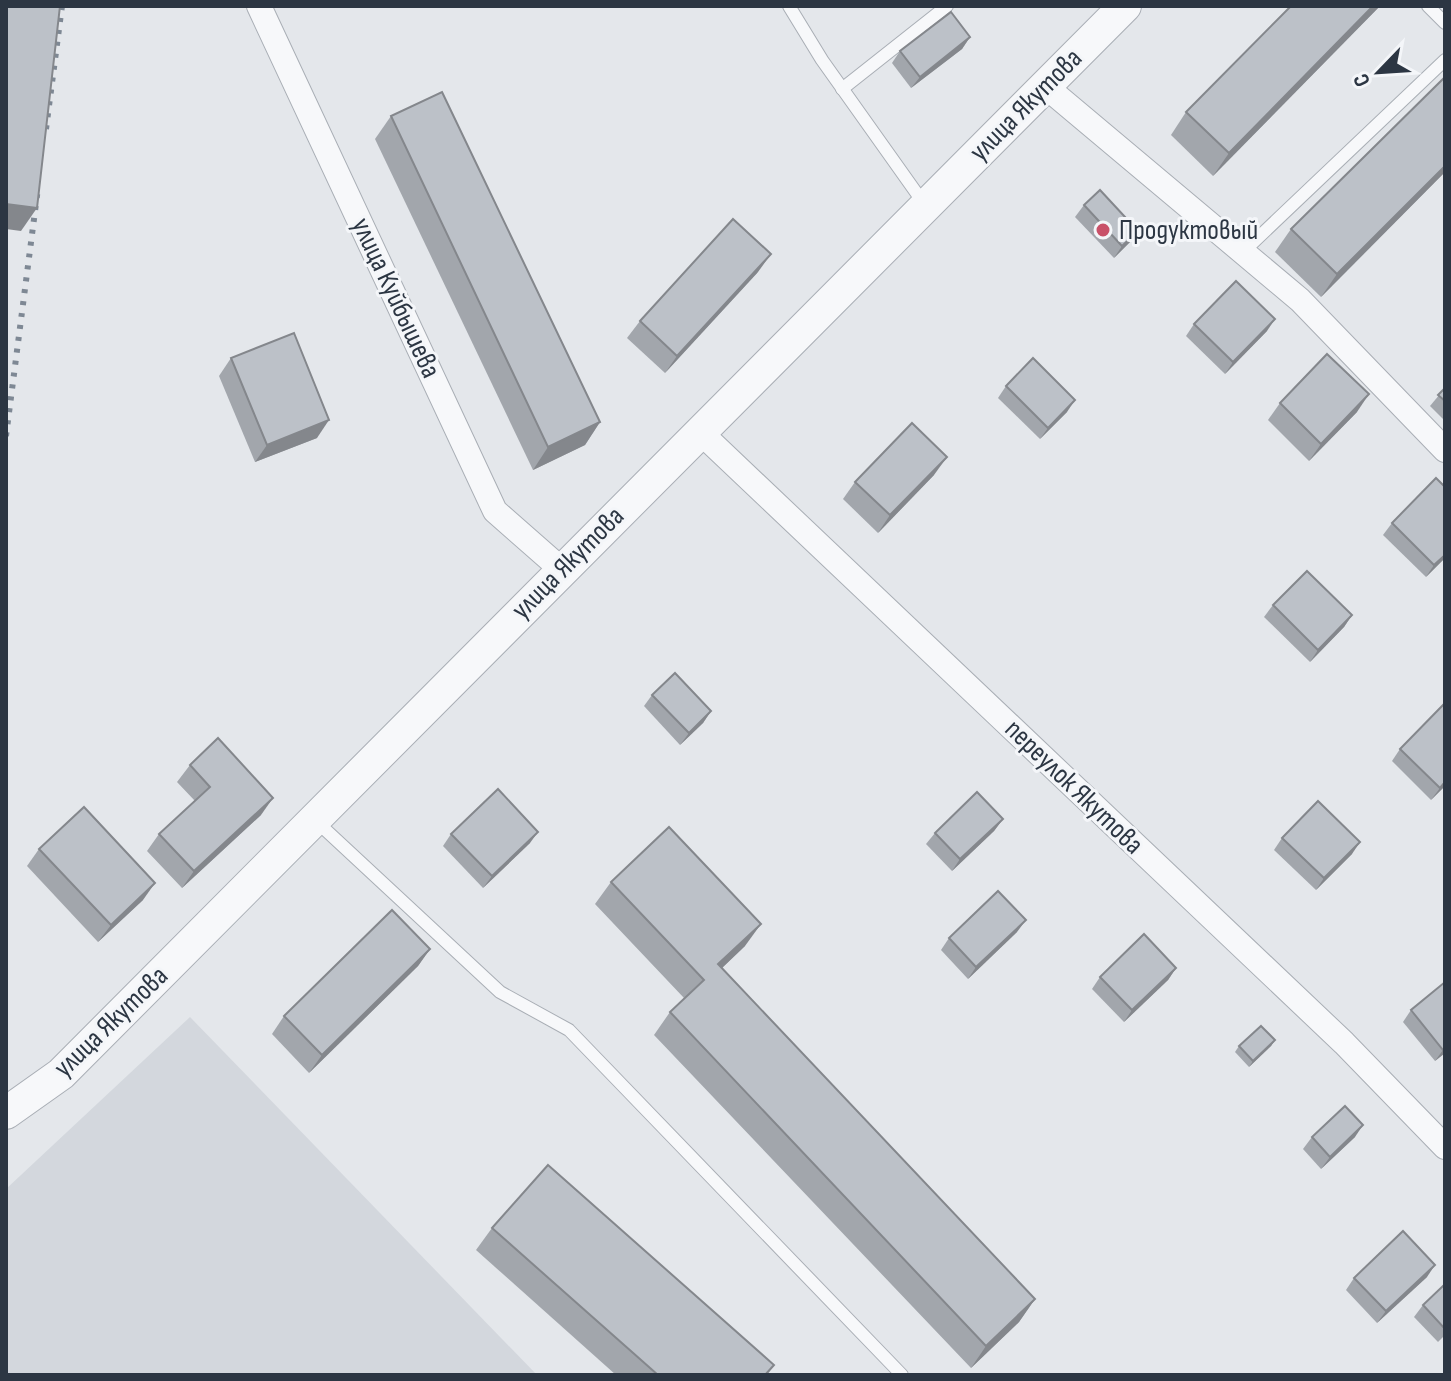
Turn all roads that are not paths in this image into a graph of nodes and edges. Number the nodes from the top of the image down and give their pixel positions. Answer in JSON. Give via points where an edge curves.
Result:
{"nodes":[{"id":1,"x":259,"y":6,"type":"edge"},
{"id":2,"x":789,"y":6,"type":"edge"},
{"id":3,"x":947,"y":6,"type":"edge"},
{"id":4,"x":1125,"y":6,"type":"edge"},
{"id":5,"x":1428,"y":6,"type":"edge"},
{"id":6,"x":1445,"y":23,"type":"edge"},
{"id":7,"x":1445,"y":60,"type":"edge"},
{"id":8,"x":1045,"y":86,"type":"junction"},
{"id":9,"x":842,"y":89,"type":"junction"},
{"id":10,"x":925,"y":205,"type":"junction"},
{"id":11,"x":1243,"y":252,"type":"junction"},
{"id":12,"x":699,"y":431,"type":"junction"},
{"id":13,"x":1445,"y":450,"type":"edge"},
{"id":14,"x":561,"y":569,"type":"junction"},
{"id":15,"x":314,"y":819,"type":"junction"},
{"id":16,"x":6,"y":1113,"type":"edge"},
{"id":17,"x":1445,"y":1147,"type":"edge"},
{"id":18,"x":902,"y":1375,"type":"edge"}],
"edges":[{"from":1,"to":14,"type":"street","name":"улица Куйбышева","via":[[495,511]]},
{"from":2,"to":9,"type":"lane"},
{"from":3,"to":9,"type":"lane"},
{"from":4,"to":8,"type":"street","name":"улица Якутова"},
{"from":5,"to":6,"type":"lane"},
{"from":7,"to":11,"type":"lane"},
{"from":8,"to":10,"type":"street","name":"улица Якутова"},
{"from":8,"to":11,"type":"street"},
{"from":9,"to":10,"type":"lane"},
{"from":10,"to":12,"type":"street","name":"улица Якутова"},
{"from":11,"to":13,"type":"street","via":[[1300,300]]},
{"from":12,"to":14,"type":"street","name":"улица Якутова"},
{"from":12,"to":17,"type":"street","name":"переулок Якутова","via":[[1344,1043]]},
{"from":14,"to":15,"type":"street","name":"улица Якутова"},
{"from":15,"to":16,"type":"street","name":"улица Якутова","via":[[61,1074]]},
{"from":15,"to":18,"type":"lane","via":[[500,992],[569,1030]]}]}
